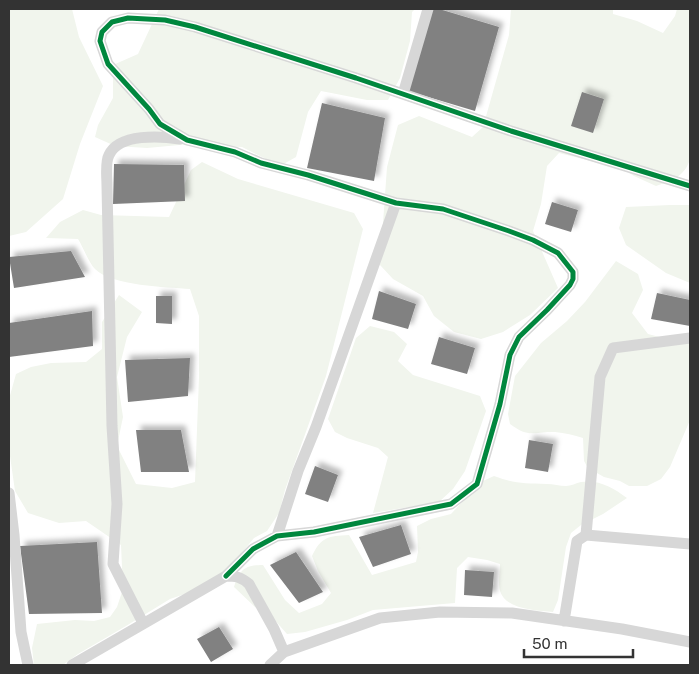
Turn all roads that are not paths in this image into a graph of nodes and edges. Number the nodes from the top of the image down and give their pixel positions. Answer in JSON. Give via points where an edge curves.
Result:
{"nodes":[{"id":1,"x":428,"y":9,"type":"edge"},
{"id":2,"x":403,"y":94,"type":"junction"},
{"id":3,"x":187,"y":140,"type":"junction"},
{"id":4,"x":690,"y":186,"type":"edge"},
{"id":5,"x":396,"y":203,"type":"junction"},
{"id":6,"x":690,"y":338,"type":"edge"},
{"id":7,"x":9,"y":494,"type":"edge"},
{"id":8,"x":586,"y":535,"type":"junction"},
{"id":9,"x":276,"y":536,"type":"junction"},
{"id":10,"x":690,"y":544,"type":"edge"},
{"id":11,"x":226,"y":576,"type":"junction"},
{"id":12,"x":564,"y":621,"type":"junction"},
{"id":13,"x":143,"y":623,"type":"junction"},
{"id":14,"x":690,"y":642,"type":"edge"},
{"id":15,"x":284,"y":652,"type":"junction"},
{"id":16,"x":28,"y":665,"type":"edge"},
{"id":17,"x":72,"y":665,"type":"edge"},
{"id":18,"x":270,"y":665,"type":"edge"}],
"edges":[{"from":1,"to":2,"type":"street"},
{"from":2,"to":3,"type":"street","via":[[195,27],[165,20],[128,18],[112,22],[102,32],[100,41],[108,64],[160,124]]},
{"from":2,"to":4,"type":"street"},
{"from":3,"to":5,"type":"street"},
{"from":3,"to":13,"type":"street","via":[[155,135],[119,142],[109,155],[112,426],[117,504],[113,564]]},
{"from":5,"to":9,"type":"street"},
{"from":5,"to":9,"type":"street","via":[[443,209],[533,240],[558,253],[573,272],[573,278],[556,301],[519,337],[510,354],[500,404],[476,484],[451,504],[314,532]]},
{"from":6,"to":8,"type":"street","via":[[613,348],[600,377]]},
{"from":7,"to":16,"type":"street","via":[[21,632]]},
{"from":8,"to":10,"type":"street"},
{"from":8,"to":12,"type":"street","via":[[577,541]]},
{"from":9,"to":11,"type":"street","via":[[253,549]]},
{"from":11,"to":13,"type":"street"},
{"from":11,"to":15,"type":"street","via":[[236,576],[249,584]]},
{"from":12,"to":14,"type":"street"},
{"from":12,"to":15,"type":"street","via":[[512,613],[440,612],[380,618]]},
{"from":13,"to":17,"type":"street"},
{"from":15,"to":18,"type":"street"}]}
